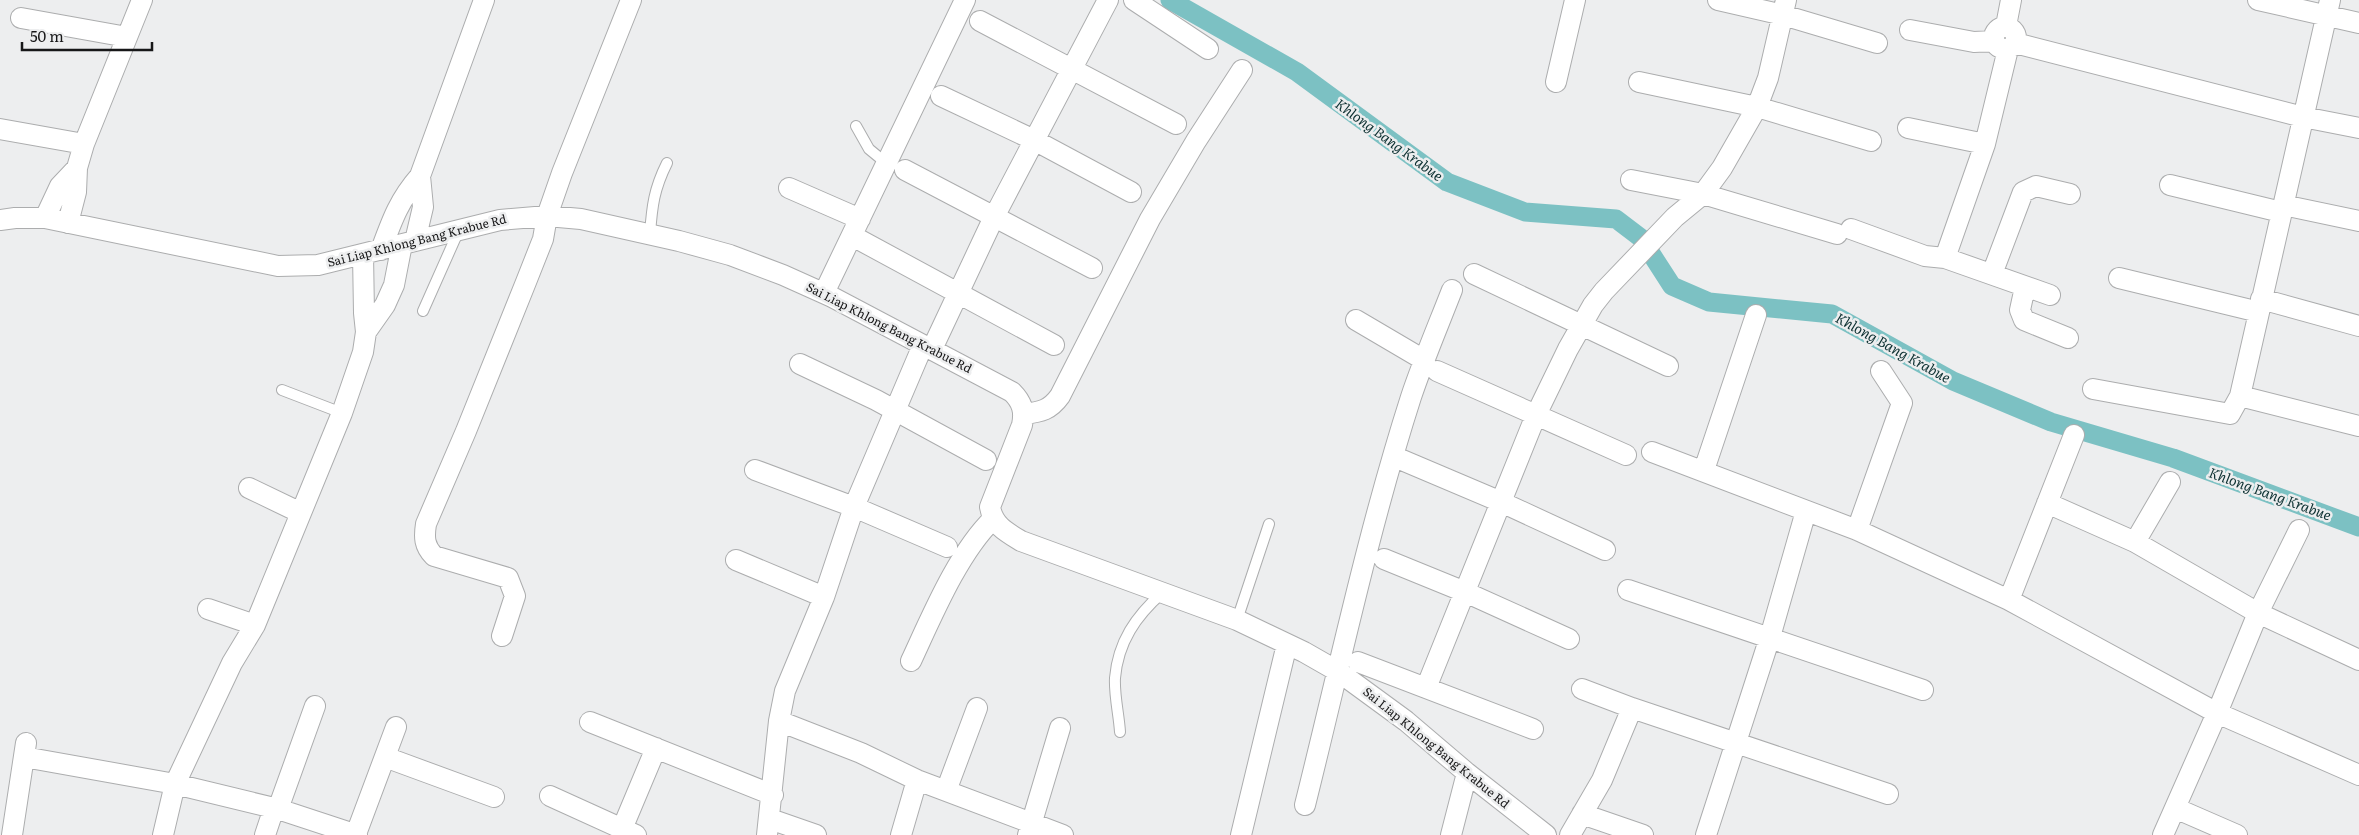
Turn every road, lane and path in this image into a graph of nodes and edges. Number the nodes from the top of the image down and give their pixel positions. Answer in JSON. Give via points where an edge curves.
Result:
{"nodes":[{"id":1,"x":142,"y":0,"type":"edge"},
{"id":2,"x":484,"y":0,"type":"edge"},
{"id":3,"x":630,"y":0,"type":"edge"},
{"id":4,"x":965,"y":0,"type":"edge"},
{"id":5,"x":1108,"y":0,"type":"edge"},
{"id":6,"x":1134,"y":0,"type":"edge"},
{"id":7,"x":1575,"y":0,"type":"edge"},
{"id":8,"x":1718,"y":0,"type":"edge"},
{"id":9,"x":2011,"y":0,"type":"edge"},
{"id":10,"x":2258,"y":0,"type":"edge"},
{"id":11,"x":1785,"y":8,"type":"edge"},
{"id":12,"x":2329,"y":8,"type":"edge"},
{"id":13,"x":21,"y":18,"type":"dead end"},
{"id":14,"x":980,"y":21,"type":"dead end"},
{"id":15,"x":2359,"y":23,"type":"edge"},
{"id":16,"x":1910,"y":30,"type":"dead end"},
{"id":17,"x":127,"y":37,"type":"junction"},
{"id":18,"x":2005,"y":40,"type":"junction"},
{"id":19,"x":1877,"y":44,"type":"dead end"},
{"id":20,"x":1208,"y":49,"type":"dead end"},
{"id":21,"x":1072,"y":69,"type":"junction"},
{"id":22,"x":1242,"y":70,"type":"dead end"},
{"id":23,"x":1556,"y":82,"type":"dead end"},
{"id":24,"x":1639,"y":82,"type":"dead end"},
{"id":25,"x":940,"y":96,"type":"dead end"},
{"id":26,"x":1757,"y":107,"type":"junction"},
{"id":27,"x":2303,"y":116,"type":"junction"},
{"id":28,"x":1176,"y":124,"type":"dead end"},
{"id":29,"x":856,"y":126,"type":"dead end"},
{"id":30,"x":1908,"y":128,"type":"dead end"},
{"id":31,"x":2359,"y":128,"type":"edge"},
{"id":32,"x":0,"y":129,"type":"edge"},
{"id":33,"x":1034,"y":140,"type":"junction"},
{"id":34,"x":1871,"y":141,"type":"dead end"},
{"id":35,"x":84,"y":144,"type":"junction"},
{"id":36,"x":1985,"y":144,"type":"junction"},
{"id":37,"x":667,"y":163,"type":"dead end"},
{"id":38,"x":886,"y":163,"type":"junction"},
{"id":39,"x":77,"y":168,"type":"junction"},
{"id":40,"x":905,"y":170,"type":"dead end"},
{"id":41,"x":420,"y":176,"type":"junction"},
{"id":42,"x":1631,"y":180,"type":"dead end"},
{"id":43,"x":2170,"y":185,"type":"dead end"},
{"id":44,"x":789,"y":188,"type":"dead end"},
{"id":45,"x":1131,"y":192,"type":"dead end"},
{"id":46,"x":1702,"y":194,"type":"junction"},
{"id":47,"x":2070,"y":194,"type":"dead end"},
{"id":48,"x":2282,"y":208,"type":"junction"},
{"id":49,"x":546,"y":216,"type":"junction"},
{"id":50,"x":994,"y":217,"type":"junction"},
{"id":51,"x":45,"y":218,"type":"junction"},
{"id":52,"x":860,"y":219,"type":"junction"},
{"id":53,"x":0,"y":220,"type":"edge"},
{"id":54,"x":2359,"y":221,"type":"edge"},
{"id":55,"x":68,"y":223,"type":"junction"},
{"id":56,"x":459,"y":230,"type":"junction"},
{"id":57,"x":650,"y":234,"type":"junction"},
{"id":58,"x":858,"y":240,"type":"dead end"},
{"id":59,"x":408,"y":243,"type":"junction"},
{"id":60,"x":372,"y":252,"type":"junction"},
{"id":61,"x":1945,"y":258,"type":"junction"},
{"id":62,"x":1092,"y":268,"type":"dead end"},
{"id":63,"x":1474,"y":274,"type":"dead end"},
{"id":64,"x":1992,"y":274,"type":"junction"},
{"id":65,"x":2119,"y":278,"type":"dead end"},
{"id":66,"x":2025,"y":286,"type":"junction"},
{"id":67,"x":1452,"y":290,"type":"dead end"},
{"id":68,"x":824,"y":293,"type":"junction"},
{"id":69,"x":957,"y":293,"type":"junction"},
{"id":70,"x":2050,"y":296,"type":"dead end"},
{"id":71,"x":2260,"y":306,"type":"junction"},
{"id":72,"x":423,"y":311,"type":"dead end"},
{"id":73,"x":1756,"y":314,"type":"dead end"},
{"id":74,"x":1356,"y":320,"type":"dead end"},
{"id":75,"x":1581,"y":325,"type":"junction"},
{"id":76,"x":2359,"y":326,"type":"edge"},
{"id":77,"x":366,"y":332,"type":"junction"},
{"id":78,"x":2068,"y":338,"type":"dead end"},
{"id":79,"x":1054,"y":345,"type":"dead end"},
{"id":80,"x":928,"y":347,"type":"junction"},
{"id":81,"x":800,"y":364,"type":"dead end"},
{"id":82,"x":1431,"y":365,"type":"junction"},
{"id":83,"x":1668,"y":366,"type":"dead end"},
{"id":84,"x":1881,"y":371,"type":"dead end"},
{"id":85,"x":2093,"y":389,"type":"dead end"},
{"id":86,"x":282,"y":390,"type":"dead end"},
{"id":87,"x":2240,"y":396,"type":"junction"},
{"id":88,"x":896,"y":411,"type":"junction"},
{"id":89,"x":342,"y":413,"type":"junction"},
{"id":90,"x":1024,"y":414,"type":"junction"},
{"id":91,"x":1536,"y":415,"type":"junction"},
{"id":92,"x":2359,"y":426,"type":"edge"},
{"id":93,"x":2074,"y":435,"type":"dead end"},
{"id":94,"x":1652,"y":452,"type":"dead end"},
{"id":95,"x":1626,"y":455,"type":"dead end"},
{"id":96,"x":986,"y":460,"type":"dead end"},
{"id":97,"x":1402,"y":460,"type":"dead end"},
{"id":98,"x":755,"y":470,"type":"dead end"},
{"id":99,"x":1704,"y":470,"type":"junction"},
{"id":100,"x":2170,"y":482,"type":"dead end"},
{"id":101,"x":249,"y":488,"type":"dead end"},
{"id":102,"x":1501,"y":502,"type":"junction"},
{"id":103,"x":2047,"y":503,"type":"junction"},
{"id":104,"x":854,"y":507,"type":"junction"},
{"id":105,"x":1806,"y":510,"type":"junction"},
{"id":106,"x":301,"y":513,"type":"junction"},
{"id":107,"x":993,"y":519,"type":"junction"},
{"id":108,"x":1268,"y":524,"type":"dead end"},
{"id":109,"x":1857,"y":530,"type":"junction"},
{"id":110,"x":2299,"y":530,"type":"dead end"},
{"id":111,"x":2135,"y":542,"type":"junction"},
{"id":112,"x":947,"y":547,"type":"dead end"},
{"id":113,"x":1605,"y":550,"type":"dead end"},
{"id":114,"x":1384,"y":559,"type":"dead end"},
{"id":115,"x":736,"y":560,"type":"dead end"},
{"id":116,"x":1628,"y":590,"type":"dead end"},
{"id":117,"x":1465,"y":592,"type":"junction"},
{"id":118,"x":1162,"y":593,"type":"junction"},
{"id":119,"x":824,"y":597,"type":"junction"},
{"id":120,"x":2009,"y":600,"type":"junction"},
{"id":121,"x":208,"y":609,"type":"dead end"},
{"id":122,"x":2258,"y":613,"type":"junction"},
{"id":123,"x":1237,"y":620,"type":"junction"},
{"id":124,"x":255,"y":625,"type":"junction"},
{"id":125,"x":502,"y":636,"type":"dead end"},
{"id":126,"x":1770,"y":637,"type":"junction"},
{"id":127,"x":1569,"y":639,"type":"dead end"},
{"id":128,"x":1287,"y":644,"type":"junction"},
{"id":129,"x":2358,"y":658,"type":"edge"},
{"id":130,"x":911,"y":661,"type":"dead end"},
{"id":131,"x":1358,"y":662,"type":"dead end"},
{"id":132,"x":1339,"y":672,"type":"junction"},
{"id":133,"x":1426,"y":688,"type":"junction"},
{"id":134,"x":1582,"y":689,"type":"dead end"},
{"id":135,"x":1923,"y":690,"type":"dead end"},
{"id":136,"x":315,"y":706,"type":"dead end"},
{"id":137,"x":978,"y":708,"type":"dead end"},
{"id":138,"x":1632,"y":708,"type":"junction"},
{"id":139,"x":2217,"y":714,"type":"junction"},
{"id":140,"x":779,"y":721,"type":"junction"},
{"id":141,"x":590,"y":722,"type":"dead end"},
{"id":142,"x":396,"y":727,"type":"dead end"},
{"id":143,"x":1060,"y":728,"type":"dead end"},
{"id":144,"x":1533,"y":729,"type":"dead end"},
{"id":145,"x":1120,"y":732,"type":"dead end"},
{"id":146,"x":1738,"y":742,"type":"junction"},
{"id":147,"x":656,"y":748,"type":"junction"},
{"id":148,"x":386,"y":757,"type":"junction"},
{"id":149,"x":1467,"y":773,"type":"junction"},
{"id":150,"x":2359,"y":775,"type":"edge"},
{"id":151,"x":917,"y":780,"type":"junction"},
{"id":152,"x":174,"y":784,"type":"junction"},
{"id":153,"x":946,"y":790,"type":"junction"},
{"id":154,"x":1888,"y":794,"type":"dead end"},
{"id":155,"x":773,"y":795,"type":"junction"},
{"id":156,"x":550,"y":796,"type":"dead end"},
{"id":157,"x":494,"y":797,"type":"dead end"},
{"id":158,"x":1305,"y":805,"type":"dead end"},
{"id":159,"x":2175,"y":808,"type":"junction"},
{"id":160,"x":276,"y":809,"type":"junction"},
{"id":161,"x":1582,"y":814,"type":"junction"},
{"id":162,"x":768,"y":827,"type":"edge"},
{"id":163,"x":1029,"y":829,"type":"edge"},
{"id":164,"x":631,"y":833,"type":"edge"},
{"id":165,"x":12,"y":835,"type":"edge"},
{"id":166,"x":163,"y":835,"type":"edge"},
{"id":167,"x":265,"y":835,"type":"edge"},
{"id":168,"x":357,"y":835,"type":"edge"},
{"id":169,"x":816,"y":835,"type":"edge"},
{"id":170,"x":901,"y":835,"type":"edge"},
{"id":171,"x":1063,"y":835,"type":"edge"},
{"id":172,"x":1241,"y":835,"type":"edge"},
{"id":173,"x":1451,"y":835,"type":"edge"},
{"id":174,"x":1546,"y":835,"type":"edge"},
{"id":175,"x":1570,"y":835,"type":"edge"},
{"id":176,"x":1644,"y":835,"type":"edge"},
{"id":177,"x":1706,"y":835,"type":"edge"},
{"id":178,"x":2163,"y":835,"type":"edge"},
{"id":179,"x":2237,"y":835,"type":"edge"}],
"edges":[{"from":1,"to":17,"type":"street"},
{"from":2,"to":41,"type":"street"},
{"from":3,"to":49,"type":"street"},
{"from":4,"to":38,"type":"street"},
{"from":5,"to":21,"type":"street"},
{"from":6,"to":20,"type":"street"},
{"from":7,"to":23,"type":"street"},
{"from":8,"to":11,"type":"street"},
{"from":9,"to":18,"type":"street"},
{"from":10,"to":12,"type":"street"},
{"from":11,"to":19,"type":"street"},
{"from":11,"to":26,"type":"street"},
{"from":12,"to":15,"type":"street"},
{"from":12,"to":27,"type":"street"},
{"from":13,"to":17,"type":"street"},
{"from":14,"to":21,"type":"street"},
{"from":16,"to":18,"type":"street","via":[[1974,42]]},
{"from":17,"to":35,"type":"street"},
{"from":18,"to":27,"type":"street"},
{"from":18,"to":36,"type":"street"},
{"from":21,"to":28,"type":"street"},
{"from":21,"to":33,"type":"street"},
{"from":22,"to":90,"type":"street","via":[[1150,219],[1060,396],[1047,410]]},
{"from":24,"to":26,"type":"street"},
{"from":25,"to":33,"type":"street"},
{"from":26,"to":34,"type":"street"},
{"from":26,"to":46,"type":"street","via":[[1722,168]]},
{"from":27,"to":31,"type":"street"},
{"from":27,"to":48,"type":"street"},
{"from":29,"to":38,"type":"lane","via":[[870,149]]},
{"from":30,"to":36,"type":"street"},
{"from":32,"to":35,"type":"street"},
{"from":33,"to":45,"type":"street"},
{"from":33,"to":50,"type":"street"},
{"from":35,"to":39,"type":"street"},
{"from":36,"to":61,"type":"street"},
{"from":37,"to":57,"type":"lane","via":[[652,198]]},
{"from":38,"to":52,"type":"street"},
{"from":39,"to":51,"type":"street","via":[[60,186]]},
{"from":39,"to":55,"type":"street","via":[[76,192]]},
{"from":40,"to":50,"type":"street"},
{"from":41,"to":59,"type":"street","via":[[423,207]]},
{"from":41,"to":60,"type":"street","via":[[406,192]]},
{"from":42,"to":46,"type":"street"},
{"from":43,"to":48,"type":"street"},
{"from":44,"to":52,"type":"street"},
{"from":46,"to":61,"type":"street","via":[[1925,256]]},
{"from":46,"to":75,"type":"street","via":[[1618,275]]},
{"from":47,"to":64,"type":"street","via":[[2036,186],[2023,192]]},
{"from":48,"to":54,"type":"street"},
{"from":48,"to":71,"type":"street"},
{"from":49,"to":56,"type":"street","name":"Sai Liap Khlong Bang Krabue Rd","via":[[500,220]]},
{"from":49,"to":57,"type":"street","name":"Sai Liap Khlong Bang Krabue Rd"},
{"from":49,"to":125,"type":"street","via":[[543,239],[426,524],[424,539],[434,556],[508,578],[515,596]]},
{"from":50,"to":62,"type":"street"},
{"from":50,"to":69,"type":"street"},
{"from":51,"to":53,"type":"street","name":"Sai Liap Khlong Bang Krabue Rd"},
{"from":51,"to":55,"type":"street","name":"Sai Liap Khlong Bang Krabue Rd"},
{"from":52,"to":68,"type":"street"},
{"from":55,"to":60,"type":"street","name":"Sai Liap Khlong Bang Krabue Rd","via":[[278,266],[318,266]]},
{"from":56,"to":59,"type":"street","name":"Sai Liap Khlong Bang Krabue Rd"},
{"from":56,"to":72,"type":"lane"},
{"from":57,"to":68,"type":"street","name":"Sai Liap Khlong Bang Krabue Rd","via":[[730,255]]},
{"from":58,"to":69,"type":"street"},
{"from":59,"to":60,"type":"street","name":"Sai Liap Khlong Bang Krabue Rd"},
{"from":59,"to":77,"type":"street","via":[[388,298]]},
{"from":60,"to":77,"type":"street","via":[[364,312]]},
{"from":61,"to":64,"type":"street"},
{"from":63,"to":75,"type":"street"},
{"from":64,"to":66,"type":"street"},
{"from":65,"to":71,"type":"street"},
{"from":66,"to":70,"type":"street"},
{"from":66,"to":78,"type":"street","via":[[2020,310],[2024,320]]},
{"from":67,"to":82,"type":"street"},
{"from":68,"to":80,"type":"street","name":"Sai Liap Khlong Bang Krabue Rd"},
{"from":69,"to":79,"type":"street"},
{"from":69,"to":80,"type":"street"},
{"from":71,"to":76,"type":"street"},
{"from":71,"to":87,"type":"street"},
{"from":73,"to":99,"type":"street"},
{"from":74,"to":82,"type":"street"},
{"from":75,"to":83,"type":"street"},
{"from":75,"to":91,"type":"street"},
{"from":77,"to":89,"type":"street","via":[[363,352]]},
{"from":80,"to":88,"type":"street"},
{"from":80,"to":90,"type":"street","name":"Sai Liap Khlong Bang Krabue Rd","via":[[1012,392],[1019,398]]},
{"from":81,"to":88,"type":"street"},
{"from":82,"to":91,"type":"street"},
{"from":82,"to":132,"type":"street","via":[[1411,397],[1379,509]]},
{"from":84,"to":109,"type":"street","via":[[1902,403]]},
{"from":85,"to":87,"type":"street","via":[[2230,414]]},
{"from":86,"to":89,"type":"lane"},
{"from":87,"to":92,"type":"street"},
{"from":88,"to":96,"type":"street"},
{"from":88,"to":104,"type":"street"},
{"from":89,"to":106,"type":"street"},
{"from":90,"to":107,"type":"street","via":[[991,503]]},
{"from":91,"to":95,"type":"street"},
{"from":91,"to":102,"type":"street"},
{"from":93,"to":103,"type":"street"},
{"from":94,"to":99,"type":"street"},
{"from":97,"to":102,"type":"street"},
{"from":98,"to":104,"type":"street"},
{"from":99,"to":105,"type":"street"},
{"from":100,"to":111,"type":"street"},
{"from":101,"to":106,"type":"street"},
{"from":102,"to":113,"type":"street"},
{"from":102,"to":117,"type":"street"},
{"from":103,"to":111,"type":"street"},
{"from":103,"to":120,"type":"street"},
{"from":104,"to":112,"type":"street"},
{"from":104,"to":119,"type":"street"},
{"from":105,"to":109,"type":"street"},
{"from":105,"to":126,"type":"street"},
{"from":106,"to":124,"type":"street"},
{"from":107,"to":118,"type":"street","name":"Sai Liap Khlong Bang Krabue Rd","via":[[1005,532],[1021,541]]},
{"from":107,"to":130,"type":"street","via":[[961,561]]},
{"from":108,"to":123,"type":"lane"},
{"from":109,"to":120,"type":"street"},
{"from":110,"to":122,"type":"street"},
{"from":111,"to":122,"type":"street"},
{"from":114,"to":117,"type":"street"},
{"from":115,"to":119,"type":"street"},
{"from":116,"to":126,"type":"street"},
{"from":117,"to":127,"type":"street"},
{"from":117,"to":133,"type":"street"},
{"from":118,"to":123,"type":"street","name":"Sai Liap Khlong Bang Krabue Rd"},
{"from":118,"to":145,"type":"lane","via":[[1134,621],[1123,648],[1115,678]]},
{"from":119,"to":140,"type":"street","via":[[785,691]]},
{"from":120,"to":139,"type":"street"},
{"from":121,"to":124,"type":"street"},
{"from":122,"to":129,"type":"street"},
{"from":122,"to":139,"type":"street"},
{"from":123,"to":128,"type":"street","name":"Sai Liap Khlong Bang Krabue Rd"},
{"from":124,"to":152,"type":"street","via":[[232,663]]},
{"from":126,"to":135,"type":"street"},
{"from":126,"to":146,"type":"street"},
{"from":128,"to":132,"type":"street","name":"Sai Liap Khlong Bang Krabue Rd"},
{"from":128,"to":172,"type":"street"},
{"from":131,"to":133,"type":"street"},
{"from":132,"to":149,"type":"street","name":"Sai Liap Khlong Bang Krabue Rd","via":[[1406,721]]},
{"from":132,"to":158,"type":"street"},
{"from":133,"to":144,"type":"street"},
{"from":134,"to":138,"type":"street"},
{"from":136,"to":160,"type":"street"},
{"from":137,"to":153,"type":"street"},
{"from":138,"to":146,"type":"street"},
{"from":138,"to":161,"type":"street","via":[[1602,780]]},
{"from":139,"to":150,"type":"street"},
{"from":139,"to":159,"type":"street"},
{"from":140,"to":151,"type":"street","via":[[861,753]]},
{"from":140,"to":155,"type":"street"},
{"from":141,"to":147,"type":"street"},
{"from":142,"to":148,"type":"street"},
{"from":143,"to":163,"type":"street"},
{"from":146,"to":154,"type":"street"},
{"from":146,"to":177,"type":"street"},
{"from":147,"to":155,"type":"street"},
{"from":147,"to":164,"type":"street"},
{"from":148,"to":157,"type":"street"},
{"from":148,"to":168,"type":"street"},
{"from":149,"to":173,"type":"street"},
{"from":149,"to":174,"type":"street","name":"Sai Liap Khlong Bang Krabue Rd"},
{"from":151,"to":153,"type":"street"},
{"from":151,"to":170,"type":"street"},
{"from":152,"to":160,"type":"street"},
{"from":152,"to":165,"type":"street","via":[[25,750]]},
{"from":152,"to":166,"type":"street"},
{"from":153,"to":163,"type":"street"},
{"from":155,"to":162,"type":"street"},
{"from":156,"to":164,"type":"street"},
{"from":159,"to":178,"type":"street"},
{"from":159,"to":179,"type":"street"},
{"from":160,"to":167,"type":"street"},
{"from":160,"to":168,"type":"street"},
{"from":161,"to":175,"type":"street"},
{"from":161,"to":176,"type":"street"},
{"from":162,"to":169,"type":"street"},
{"from":163,"to":171,"type":"street"}]}
